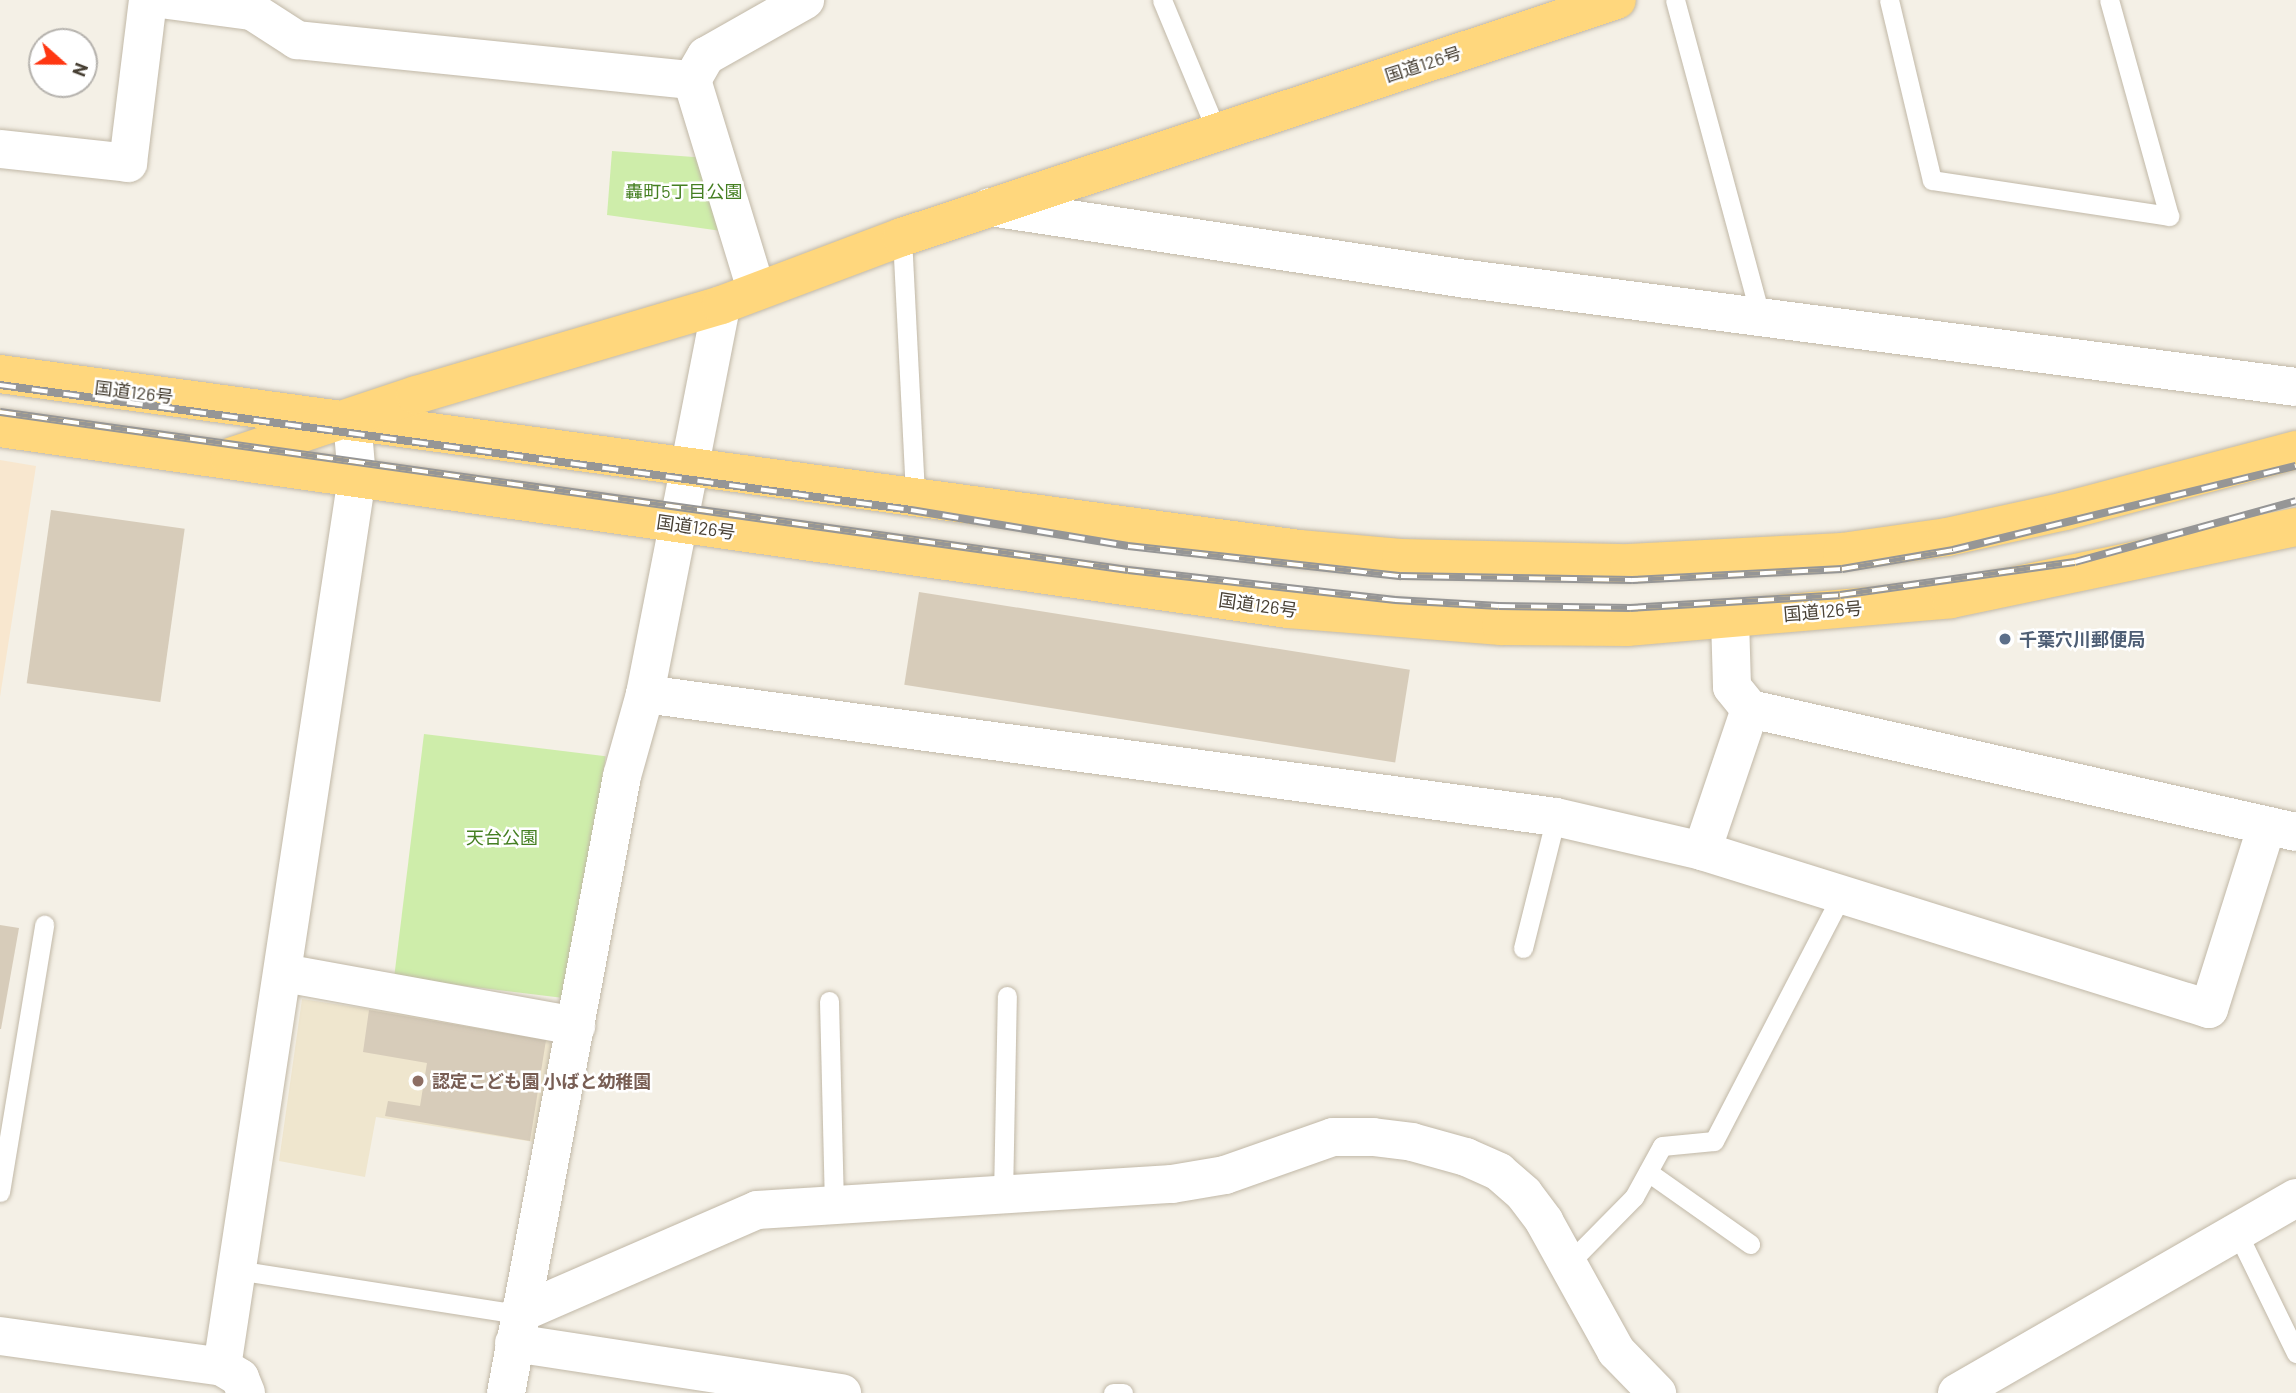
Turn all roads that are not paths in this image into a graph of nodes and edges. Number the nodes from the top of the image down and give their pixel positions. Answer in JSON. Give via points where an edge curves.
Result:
{"nodes":[{"id":1,"x":148,"y":0,"type":"edge"},
{"id":2,"x":168,"y":0,"type":"edge"},
{"id":3,"x":805,"y":0,"type":"edge"},
{"id":4,"x":1162,"y":0,"type":"edge"},
{"id":5,"x":1617,"y":0,"type":"edge"},
{"id":6,"x":1675,"y":0,"type":"edge"},
{"id":7,"x":1889,"y":0,"type":"edge"},
{"id":8,"x":2109,"y":0,"type":"edge"},
{"id":9,"x":692,"y":80,"type":"junction"},
{"id":10,"x":1217,"y":132,"type":"junction"},
{"id":11,"x":0,"y":149,"type":"edge"},
{"id":12,"x":990,"y":208,"type":"junction"},
{"id":13,"x":902,"y":237,"type":"junction"},
{"id":14,"x":756,"y":289,"type":"junction"},
{"id":15,"x":721,"y":305,"type":"junction"},
{"id":16,"x":1760,"y":316,"type":"junction"},
{"id":17,"x":0,"y":374,"type":"edge"},
{"id":18,"x":2296,"y":387,"type":"edge"},
{"id":19,"x":352,"y":420,"type":"junction"},
{"id":20,"x":0,"y":428,"type":"edge"},
{"id":21,"x":2296,"y":450,"type":"edge"},
{"id":22,"x":220,"y":461,"type":"junction"},
{"id":23,"x":690,"y":468,"type":"junction"},
{"id":24,"x":358,"y":478,"type":"junction"},
{"id":25,"x":915,"y":495,"type":"junction"},
{"id":26,"x":679,"y":524,"type":"junction"},
{"id":27,"x":2296,"y":527,"type":"edge"},
{"id":28,"x":1730,"y":619,"type":"junction"},
{"id":29,"x":645,"y":694,"type":"junction"},
{"id":30,"x":1750,"y":709,"type":"junction"},
{"id":31,"x":1556,"y":817,"type":"junction"},
{"id":32,"x":2281,"y":830,"type":"edge"},
{"id":33,"x":1702,"y":851,"type":"junction"},
{"id":34,"x":1842,"y":894,"type":"junction"},
{"id":35,"x":44,"y":925,"type":"dead end"},
{"id":36,"x":1523,"y":948,"type":"dead end"},
{"id":37,"x":284,"y":973,"type":"junction"},
{"id":38,"x":1007,"y":996,"type":"dead end"},
{"id":39,"x":829,"y":1002,"type":"dead end"},
{"id":40,"x":576,"y":1026,"type":"junction"},
{"id":41,"x":1648,"y":1172,"type":"junction"},
{"id":42,"x":0,"y":1192,"type":"edge"},
{"id":43,"x":1003,"y":1197,"type":"junction"},
{"id":44,"x":2296,"y":1198,"type":"edge"},
{"id":45,"x":834,"y":1206,"type":"junction"},
{"id":46,"x":2236,"y":1230,"type":"junction"},
{"id":47,"x":1750,"y":1244,"type":"dead end"},
{"id":48,"x":1566,"y":1266,"type":"junction"},
{"id":49,"x":237,"y":1270,"type":"junction"},
{"id":50,"x":516,"y":1328,"type":"junction"},
{"id":51,"x":0,"y":1336,"type":"edge"},
{"id":52,"x":2296,"y":1353,"type":"edge"},
{"id":53,"x":234,"y":1380,"type":"edge"},
{"id":54,"x":766,"y":1387,"type":"edge"},
{"id":55,"x":1648,"y":1391,"type":"edge"},
{"id":56,"x":506,"y":1393,"type":"edge"},
{"id":57,"x":842,"y":1393,"type":"edge"},
{"id":58,"x":1113,"y":1393,"type":"edge"},
{"id":59,"x":1123,"y":1393,"type":"edge"},
{"id":60,"x":1957,"y":1393,"type":"edge"}],
"edges":[{"from":1,"to":11,"type":"street","via":[[128,163]]},
{"from":2,"to":9,"type":"street","via":[[252,11],[297,40]]},
{"from":3,"to":9,"type":"street","via":[[706,56]]},
{"from":4,"to":10,"type":"lane"},
{"from":5,"to":10,"type":"highway","name":"国道126号"},
{"from":6,"to":16,"type":"lane"},
{"from":7,"to":8,"type":"lane","via":[[1932,180],[2169,216]]},
{"from":9,"to":14,"type":"street"},
{"from":10,"to":12,"type":"highway","name":"国道126号"},
{"from":12,"to":13,"type":"highway","name":"国道126号"},
{"from":12,"to":16,"type":"street","via":[[1455,277]]},
{"from":13,"to":14,"type":"highway","name":"国道126号"},
{"from":13,"to":25,"type":"lane"},
{"from":14,"to":15,"type":"highway","name":"国道126号"},
{"from":15,"to":19,"type":"highway","name":"国道126号","via":[[416,395]]},
{"from":15,"to":23,"type":"street"},
{"from":16,"to":18,"type":"street"},
{"from":17,"to":19,"type":"highway","name":"国道126号"},
{"from":19,"to":22,"type":"highway","name":"国道126号"},
{"from":19,"to":23,"type":"highway","name":"国道126号"},
{"from":19,"to":24,"type":"street"},
{"from":20,"to":22,"type":"highway","name":"国道126号"},
{"from":21,"to":25,"type":"highway","name":"国道126号","via":[[1948,537],[1842,552],[1629,563],[1401,558],[1337,552]]},
{"from":22,"to":24,"type":"highway","name":"国道126号"},
{"from":23,"to":25,"type":"highway","name":"国道126号"},
{"from":23,"to":26,"type":"street"},
{"from":24,"to":26,"type":"highway","name":"国道126号"},
{"from":24,"to":37,"type":"street"},
{"from":26,"to":28,"type":"highway","name":"国道126号","via":[[1391,620],[1627,627]]},
{"from":26,"to":29,"type":"street"},
{"from":27,"to":28,"type":"highway","name":"国道126号","via":[[1951,599]]},
{"from":28,"to":30,"type":"street","via":[[1732,687]]},
{"from":29,"to":31,"type":"street"},
{"from":29,"to":40,"type":"street","via":[[622,776]]},
{"from":30,"to":32,"type":"street"},
{"from":30,"to":33,"type":"street"},
{"from":31,"to":33,"type":"street"},
{"from":31,"to":36,"type":"lane"},
{"from":32,"to":34,"type":"street","via":[[2209,1009]]},
{"from":33,"to":34,"type":"street"},
{"from":34,"to":41,"type":"lane","via":[[1714,1141],[1662,1146]]},
{"from":35,"to":42,"type":"lane"},
{"from":37,"to":40,"type":"street"},
{"from":37,"to":49,"type":"street"},
{"from":38,"to":43,"type":"lane"},
{"from":39,"to":45,"type":"lane"},
{"from":40,"to":50,"type":"street"},
{"from":41,"to":47,"type":"lane"},
{"from":41,"to":48,"type":"lane","via":[[1634,1197]]},
{"from":43,"to":45,"type":"street"},
{"from":43,"to":48,"type":"street","via":[[1172,1184],[1225,1175],[1333,1137],[1412,1142],[1499,1172],[1524,1194],[1544,1221]]},
{"from":44,"to":46,"type":"street"},
{"from":45,"to":50,"type":"street","via":[[757,1210]]},
{"from":46,"to":52,"type":"lane"},
{"from":46,"to":60,"type":"street"},
{"from":48,"to":55,"type":"street","via":[[1616,1351]]},
{"from":49,"to":50,"type":"lane"},
{"from":49,"to":53,"type":"street"},
{"from":50,"to":54,"type":"street"},
{"from":50,"to":56,"type":"street"},
{"from":51,"to":53,"type":"street"},
{"from":54,"to":57,"type":"street"},
{"from":58,"to":59,"type":"lane"}]}
